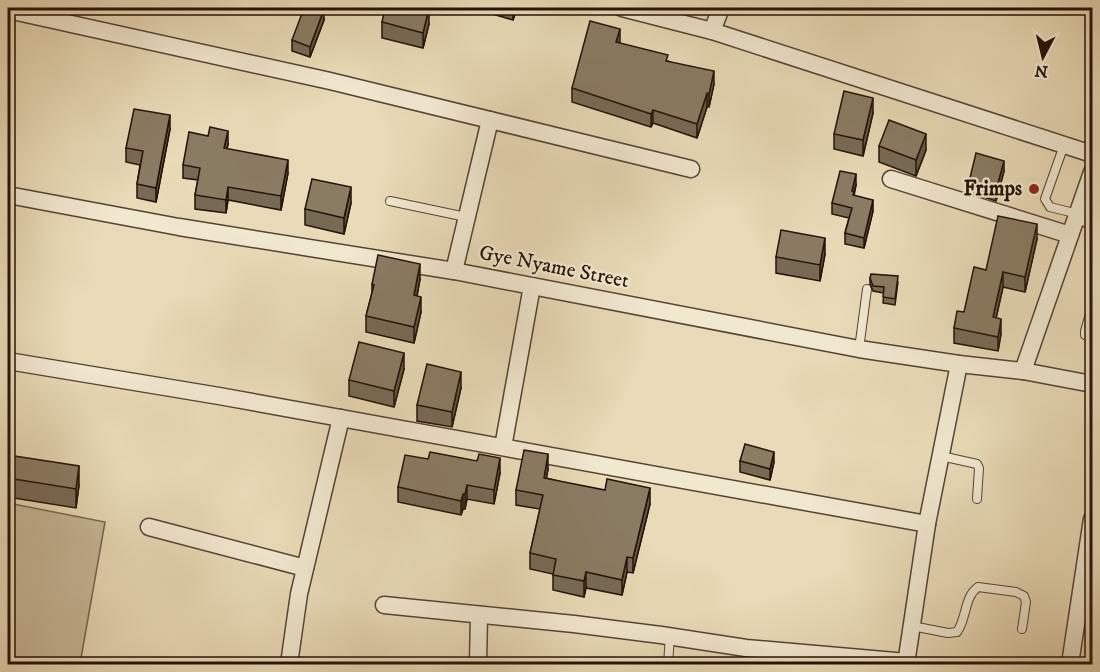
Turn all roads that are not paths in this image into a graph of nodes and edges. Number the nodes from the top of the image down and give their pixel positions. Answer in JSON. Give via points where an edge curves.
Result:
{"nodes":[{"id":1,"x":622,"y":8,"type":"edge"},
{"id":2,"x":721,"y":8,"type":"edge"},
{"id":3,"x":8,"y":10,"type":"edge"},
{"id":4,"x":712,"y":31,"type":"junction"},
{"id":5,"x":490,"y":120,"type":"junction"},
{"id":6,"x":1064,"y":145,"type":"junction"},
{"id":7,"x":1092,"y":154,"type":"edge"},
{"id":8,"x":691,"y":169,"type":"dead end"},
{"id":9,"x":1092,"y":171,"type":"edge"},
{"id":10,"x":891,"y":179,"type":"dead end"},
{"id":11,"x":8,"y":195,"type":"edge"},
{"id":12,"x":390,"y":201,"type":"dead end"},
{"id":13,"x":466,"y":217,"type":"junction"},
{"id":14,"x":1085,"y":218,"type":"edge"},
{"id":15,"x":1070,"y":235,"type":"junction"},
{"id":16,"x":454,"y":271,"type":"junction"},
{"id":17,"x":532,"y":286,"type":"junction"},
{"id":18,"x":867,"y":289,"type":"dead end"},
{"id":19,"x":1092,"y":307,"type":"edge"},
{"id":20,"x":1092,"y":339,"type":"edge"},
{"id":21,"x":859,"y":350,"type":"junction"},
{"id":22,"x":8,"y":361,"type":"edge"},
{"id":23,"x":959,"y":364,"type":"junction"},
{"id":24,"x":1023,"y":371,"type":"junction"},
{"id":25,"x":1092,"y":384,"type":"edge"},
{"id":26,"x":341,"y":418,"type":"junction"},
{"id":27,"x":503,"y":447,"type":"junction"},
{"id":28,"x":941,"y":456,"type":"junction"},
{"id":29,"x":977,"y":499,"type":"dead end"},
{"id":30,"x":1092,"y":519,"type":"edge"},
{"id":31,"x":927,"y":524,"type":"junction"},
{"id":32,"x":149,"y":527,"type":"dead end"},
{"id":33,"x":305,"y":568,"type":"junction"},
{"id":34,"x":384,"y":606,"type":"dead end"},
{"id":35,"x":479,"y":615,"type":"junction"},
{"id":36,"x":912,"y":627,"type":"junction"},
{"id":37,"x":1022,"y":629,"type":"dead end"},
{"id":38,"x":670,"y":636,"type":"junction"},
{"id":39,"x":907,"y":663,"type":"edge"},
{"id":40,"x":289,"y":664,"type":"edge"},
{"id":41,"x":477,"y":664,"type":"edge"},
{"id":42,"x":668,"y":664,"type":"edge"},
{"id":43,"x":1070,"y":664,"type":"edge"}],
"edges":[{"from":1,"to":4,"type":"street"},
{"from":2,"to":4,"type":"street"},
{"from":3,"to":5,"type":"street"},
{"from":4,"to":6,"type":"street"},
{"from":5,"to":8,"type":"street"},
{"from":5,"to":13,"type":"street"},
{"from":6,"to":7,"type":"street"},
{"from":6,"to":14,"type":"lane","via":[[1045,199],[1050,207]]},
{"from":9,"to":14,"type":"street"},
{"from":10,"to":15,"type":"street"},
{"from":11,"to":16,"type":"street","name":"Gye Nyame Street"},
{"from":12,"to":13,"type":"lane"},
{"from":13,"to":16,"type":"street"},
{"from":14,"to":15,"type":"street"},
{"from":15,"to":24,"type":"street"},
{"from":16,"to":17,"type":"street","name":"Gye Nyame Street"},
{"from":17,"to":21,"type":"street","name":"Gye Nyame Street"},
{"from":17,"to":27,"type":"street"},
{"from":18,"to":21,"type":"lane"},
{"from":19,"to":20,"type":"lane","via":[[1084,331]]},
{"from":21,"to":23,"type":"street","name":"Gye Nyame Street"},
{"from":22,"to":26,"type":"street"},
{"from":23,"to":24,"type":"street","name":"Gye Nyame Street"},
{"from":23,"to":28,"type":"street"},
{"from":24,"to":25,"type":"street","name":"Gye Nyame Street"},
{"from":26,"to":27,"type":"street"},
{"from":26,"to":33,"type":"street"},
{"from":27,"to":31,"type":"street"},
{"from":28,"to":29,"type":"lane","via":[[976,464]]},
{"from":28,"to":31,"type":"street"},
{"from":30,"to":43,"type":"street"},
{"from":31,"to":36,"type":"street"},
{"from":32,"to":33,"type":"street"},
{"from":33,"to":40,"type":"street"},
{"from":34,"to":35,"type":"street"},
{"from":35,"to":38,"type":"street"},
{"from":35,"to":41,"type":"street"},
{"from":36,"to":37,"type":"lane","via":[[957,632],[971,592],[978,587],[1024,596]]},
{"from":36,"to":39,"type":"street"},
{"from":38,"to":39,"type":"street","via":[[746,648]]},
{"from":38,"to":42,"type":"lane"}]}
